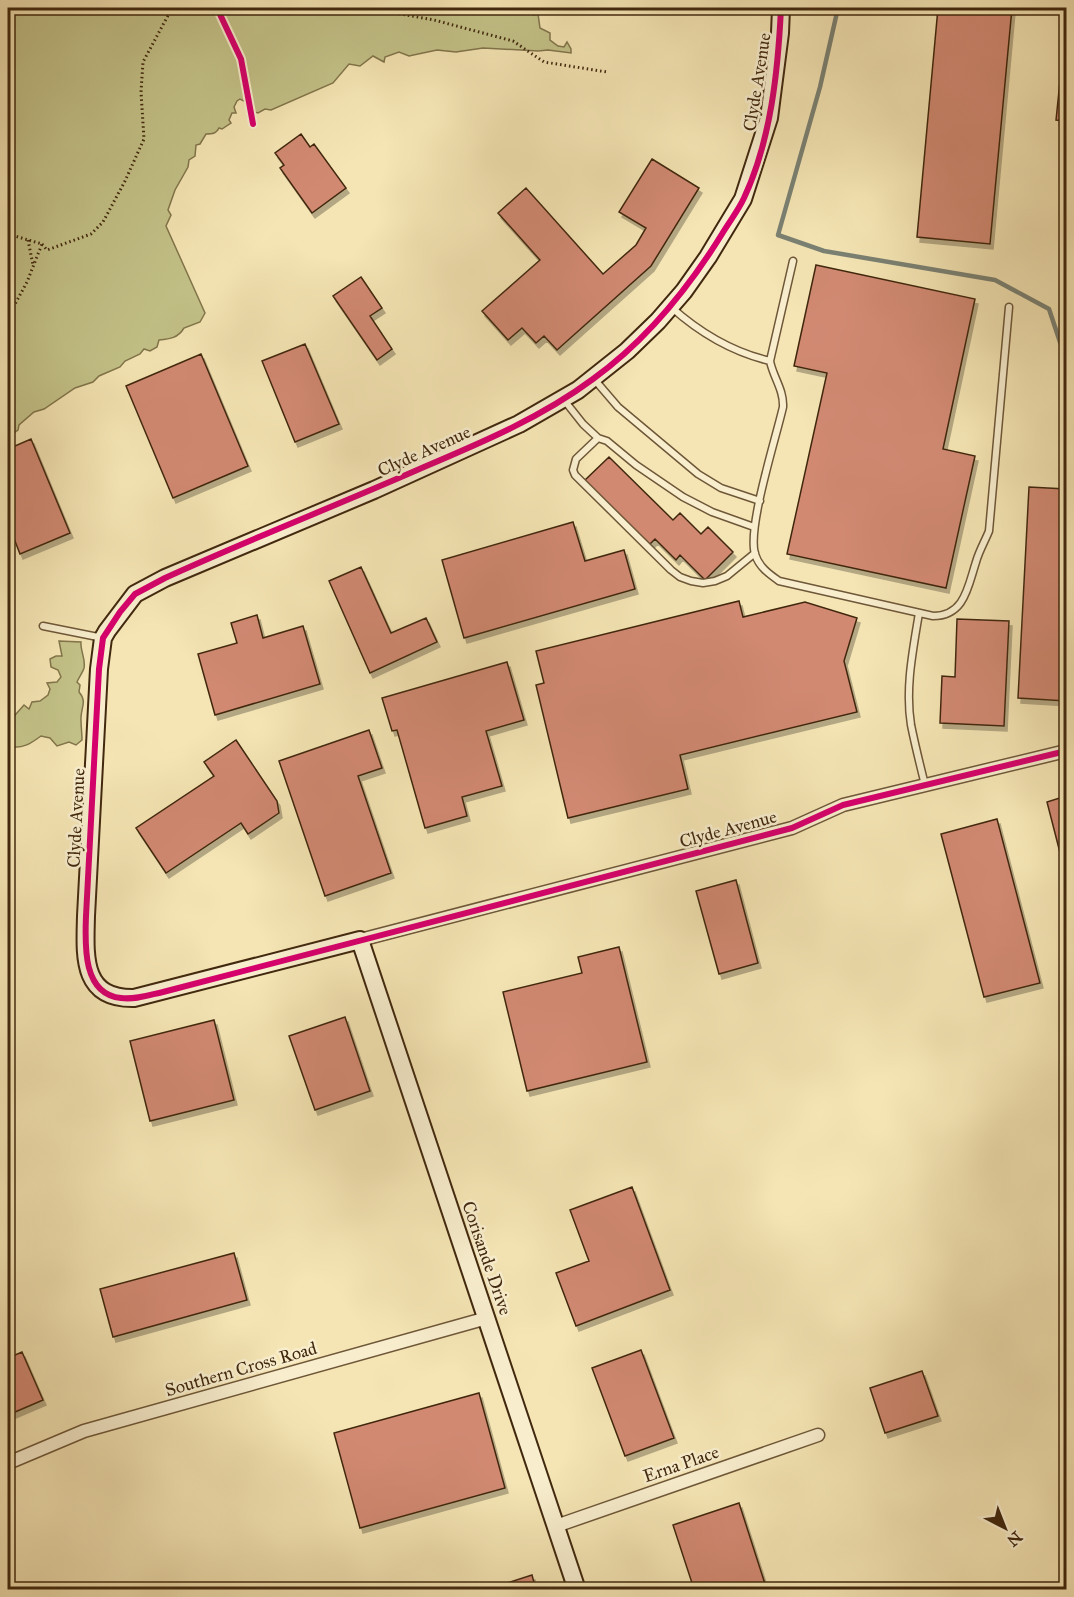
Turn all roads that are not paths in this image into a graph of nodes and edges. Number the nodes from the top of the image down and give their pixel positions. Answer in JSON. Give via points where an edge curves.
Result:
{"nodes":[{"id":1,"x":781,"y":8,"type":"edge"},
{"id":2,"x":794,"y":261,"type":"dead end"},
{"id":3,"x":671,"y":306,"type":"junction"},
{"id":4,"x":1009,"y":307,"type":"dead end"},
{"id":5,"x":770,"y":361,"type":"junction"},
{"id":6,"x":594,"y":379,"type":"junction"},
{"id":7,"x":564,"y":399,"type":"junction"},
{"id":8,"x":598,"y":438,"type":"junction"},
{"id":9,"x":760,"y":501,"type":"junction"},
{"id":10,"x":754,"y":527,"type":"junction"},
{"id":11,"x":754,"y":553,"type":"junction"},
{"id":12,"x":919,"y":613,"type":"junction"},
{"id":13,"x":43,"y":626,"type":"dead end"},
{"id":14,"x":104,"y":638,"type":"junction"},
{"id":15,"x":1066,"y":751,"type":"edge"},
{"id":16,"x":925,"y":785,"type":"junction"},
{"id":17,"x":360,"y":940,"type":"junction"},
{"id":18,"x":487,"y":1318,"type":"junction"},
{"id":19,"x":818,"y":1436,"type":"dead end"},
{"id":20,"x":8,"y":1463,"type":"edge"},
{"id":21,"x":556,"y":1526,"type":"junction"},
{"id":22,"x":578,"y":1590,"type":"edge"}],
"edges":[{"from":1,"to":3,"type":"street","name":"Clyde Avenue","via":[[769,118],[744,199],[697,274]]},
{"from":2,"to":5,"type":"lane"},
{"from":3,"to":5,"type":"lane","via":[[730,349]]},
{"from":3,"to":6,"type":"street","name":"Clyde Avenue"},
{"from":4,"to":12,"type":"lane","via":[[989,531],[963,601],[941,616]]},
{"from":5,"to":9,"type":"lane","via":[[784,399]]},
{"from":6,"to":7,"type":"street","name":"Clyde Avenue"},
{"from":6,"to":9,"type":"lane","via":[[618,406],[698,474],[721,488]]},
{"from":7,"to":8,"type":"lane"},
{"from":7,"to":14,"type":"street","name":"Clyde Avenue","via":[[470,447],[165,578],[135,594]]},
{"from":8,"to":10,"type":"lane","via":[[697,505]]},
{"from":8,"to":11,"type":"lane","via":[[576,459],[575,475],[671,570],[691,581],[715,581]]},
{"from":9,"to":10,"type":"lane"},
{"from":10,"to":11,"type":"lane"},
{"from":11,"to":12,"type":"lane","via":[[760,565],[779,581]]},
{"from":12,"to":16,"type":"lane","via":[[909,693],[911,724]]},
{"from":13,"to":14,"type":"lane"},
{"from":14,"to":17,"type":"street","name":"Clyde Avenue","via":[[98,680],[85,951],[96,985],[119,998],[134,998]]},
{"from":15,"to":16,"type":"street","name":"Clyde Avenue"},
{"from":16,"to":17,"type":"street","name":"Clyde Avenue","via":[[843,806],[792,828]]},
{"from":17,"to":18,"type":"street","name":"Corisande Drive"},
{"from":18,"to":20,"type":"street","name":"Southern Cross Road","via":[[84,1431]]},
{"from":18,"to":21,"type":"street","name":"Corisande Drive"},
{"from":19,"to":21,"type":"street","name":"Erna Place"},
{"from":21,"to":22,"type":"street","name":"Corisande Drive"}]}
